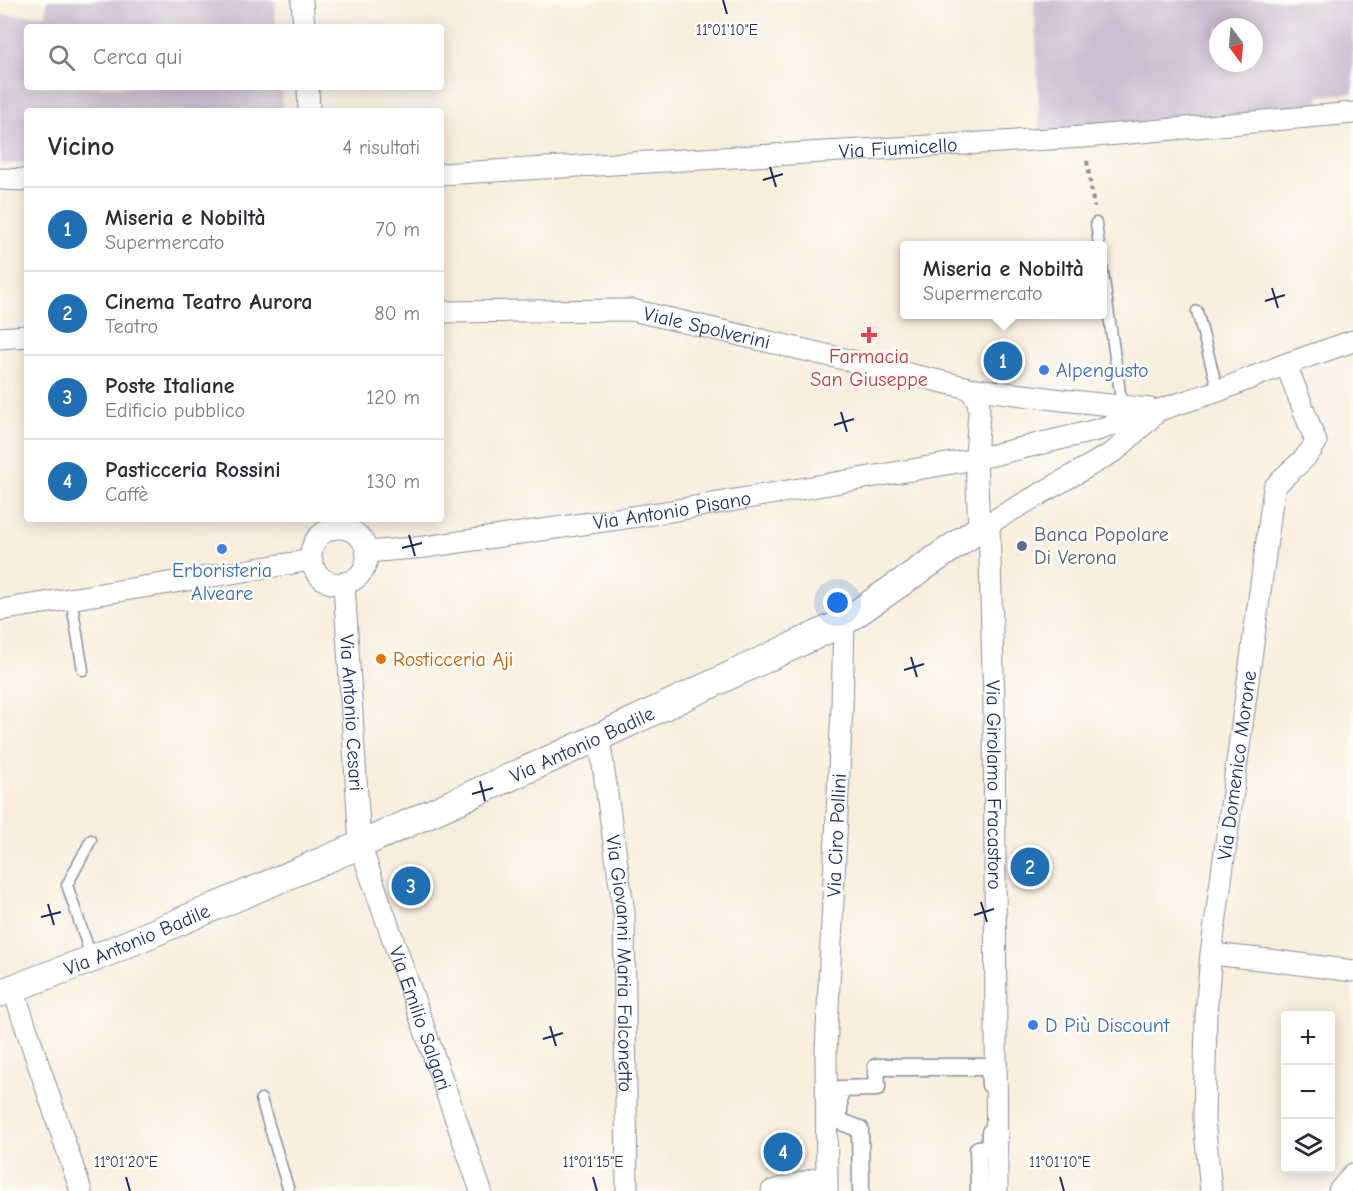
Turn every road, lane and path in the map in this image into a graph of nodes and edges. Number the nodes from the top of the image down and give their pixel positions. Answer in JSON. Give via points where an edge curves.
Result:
{"nodes":[{"id":1,"x":302,"y":0,"type":"edge"},
{"id":2,"x":304,"y":24,"type":"edge"},
{"id":3,"x":308,"y":90,"type":"edge"},
{"id":4,"x":309,"y":108,"type":"edge"},
{"id":5,"x":1353,"y":113,"type":"edge"},
{"id":6,"x":1085,"y":145,"type":"junction"},
{"id":7,"x":444,"y":174,"type":"edge"},
{"id":8,"x":0,"y":179,"type":"edge"},
{"id":9,"x":24,"y":180,"type":"edge"},
{"id":10,"x":1096,"y":223,"type":"joint"},
{"id":11,"x":1098,"y":241,"type":"edge"},
{"id":12,"x":1107,"y":302,"type":"edge"},
{"id":13,"x":1197,"y":311,"type":"dead end"},
{"id":14,"x":444,"y":312,"type":"edge"},
{"id":15,"x":24,"y":336,"type":"edge"},
{"id":16,"x":0,"y":338,"type":"edge"},
{"id":17,"x":1353,"y":341,"type":"edge"},
{"id":18,"x":1286,"y":364,"type":"junction"},
{"id":19,"x":969,"y":388,"type":"junction"},
{"id":20,"x":1218,"y":392,"type":"junction"},
{"id":21,"x":1122,"y":406,"type":"junction"},
{"id":22,"x":1160,"y":410,"type":"junction"},
{"id":23,"x":975,"y":459,"type":"junction"},
{"id":24,"x":341,"y":524,"type":"edge"},
{"id":25,"x":984,"y":526,"type":"junction"},
{"id":26,"x":367,"y":552,"type":"junction"},
{"id":27,"x":312,"y":560,"type":"junction"},
{"id":28,"x":344,"y":583,"type":"junction"},
{"id":29,"x":71,"y":598,"type":"junction"},
{"id":30,"x":0,"y":610,"type":"edge"},
{"id":31,"x":844,"y":622,"type":"junction"},
{"id":32,"x":83,"y":670,"type":"dead end"},
{"id":33,"x":599,"y":737,"type":"junction"},
{"id":34,"x":91,"y":840,"type":"dead end"},
{"id":35,"x":360,"y":844,"type":"junction"},
{"id":36,"x":1211,"y":954,"type":"junction"},
{"id":37,"x":92,"y":959,"type":"junction"},
{"id":38,"x":1353,"y":971,"type":"edge"},
{"id":39,"x":6,"y":991,"type":"edge"},
{"id":40,"x":261,"y":1099,"type":"dead end"},
{"id":41,"x":1353,"y":1174,"type":"edge"},
{"id":42,"x":826,"y":1183,"type":"edge"},
{"id":43,"x":81,"y":1191,"type":"edge"},
{"id":44,"x":289,"y":1191,"type":"edge"},
{"id":45,"x":481,"y":1191,"type":"edge"},
{"id":46,"x":627,"y":1191,"type":"edge"},
{"id":47,"x":772,"y":1191,"type":"edge"},
{"id":48,"x":861,"y":1191,"type":"edge"},
{"id":49,"x":979,"y":1191,"type":"edge"},
{"id":50,"x":997,"y":1191,"type":"edge"},
{"id":51,"x":1211,"y":1191,"type":"edge"},
{"id":52,"x":1339,"y":1191,"type":"edge"}],
"edges":[{"from":1,"to":2,"type":"street"},
{"from":3,"to":4,"type":"street"},
{"from":5,"to":6,"type":"street","name":"Via Fiumicello"},
{"from":6,"to":7,"type":"street","name":"Via Fiumicello"},
{"from":6,"to":10,"type":"path"},
{"from":8,"to":9,"type":"street"},
{"from":10,"to":11,"type":"lane"},
{"from":12,"to":21,"type":"lane"},
{"from":13,"to":20,"type":"lane"},
{"from":14,"to":19,"type":"street","name":"Viale Spolverini","via":[[632,310]]},
{"from":15,"to":16,"type":"street"},
{"from":17,"to":18,"type":"street","name":"Via Antonio Pisano"},
{"from":18,"to":20,"type":"street","name":"Via Antonio Pisano"},
{"from":18,"to":36,"type":"street","name":"Via Domenico Morone","via":[[1316,442],[1310,454],[1274,488]]},
{"from":19,"to":21,"type":"street","name":"Viale Spolverini"},
{"from":19,"to":23,"type":"street","name":"Via Girolamo Fracastoro","via":[[979,410]]},
{"from":20,"to":22,"type":"street","name":"Via Antonio Pisano"},
{"from":21,"to":22,"type":"street","name":"Viale Spolverini"},
{"from":22,"to":23,"type":"street","name":"Via Antonio Pisano","via":[[1097,430]]},
{"from":22,"to":25,"type":"street","via":[[1115,451]]},
{"from":23,"to":25,"type":"street","name":"Via Girolamo Fracastoro"},
{"from":23,"to":26,"type":"street","name":"Via Antonio Pisano","via":[[659,513]]},
{"from":24,"to":26,"type":"street","via":[[359,536]]},
{"from":24,"to":27,"type":"street","via":[[319,537]]},
{"from":25,"to":31,"type":"street","name":"Via Antonio Badile"},
{"from":25,"to":50,"type":"street","name":"Via Girolamo Fracastoro","via":[[994,706]]},
{"from":26,"to":28,"type":"street","via":[[362,573]]},
{"from":27,"to":28,"type":"street","via":[[323,579]]},
{"from":27,"to":29,"type":"street"},
{"from":28,"to":35,"type":"street","name":"Via Antonio Cesari"},
{"from":29,"to":30,"type":"street"},
{"from":29,"to":32,"type":"lane"},
{"from":31,"to":33,"type":"street","name":"Via Antonio Badile"},
{"from":31,"to":42,"type":"street","name":"Via Ciro Pollini","via":[[826,1051]]},
{"from":33,"to":35,"type":"street","name":"Via Antonio Badile"},
{"from":33,"to":46,"type":"street","name":"Via Giovanni Maria Falconetto","via":[[624,913]]},
{"from":34,"to":37,"type":"lane","via":[[68,885]]},
{"from":35,"to":37,"type":"street","name":"Via Antonio Badile"},
{"from":35,"to":45,"type":"street","name":"Via Emilio Salgari"},
{"from":36,"to":38,"type":"street"},
{"from":36,"to":51,"type":"street","name":"Via Domenico Morone","via":[[1204,1119]]},
{"from":37,"to":39,"type":"street","name":"Via Antonio Badile"},
{"from":39,"to":43,"type":"street"},
{"from":40,"to":44,"type":"lane"},
{"from":41,"to":52,"type":"street"},
{"from":42,"to":47,"type":"street"},
{"from":48,"to":49,"type":"street","via":[[860,1129],[839,1121],[839,1089],[878,1088],[876,1067],[989,1067],[990,1148],[978,1149]]}]}
